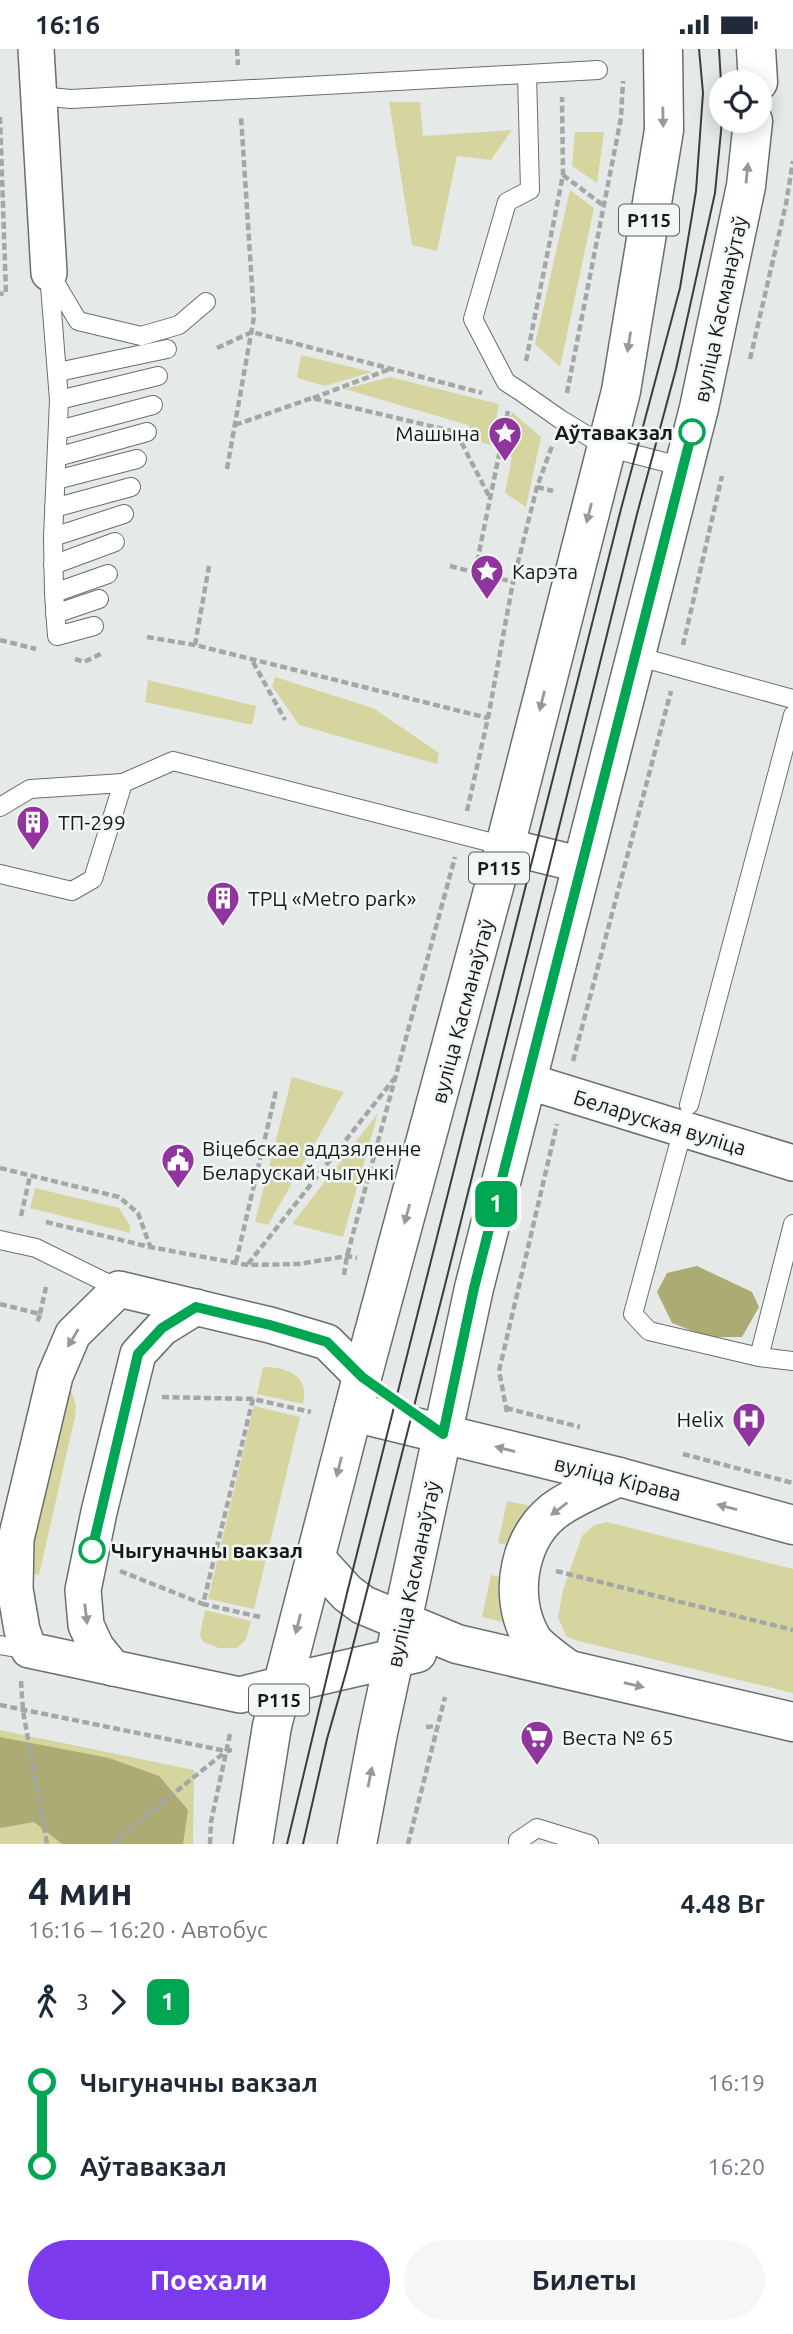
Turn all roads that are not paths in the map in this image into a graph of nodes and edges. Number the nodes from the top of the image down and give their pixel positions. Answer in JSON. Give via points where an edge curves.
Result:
{"nodes":[{"id":1,"x":36,"y":49,"type":"edge"},
{"id":2,"x":663,"y":49,"type":"edge"},
{"id":3,"x":756,"y":49,"type":"edge"},
{"id":4,"x":597,"y":70,"type":"dead end"},
{"id":5,"x":757,"y":70,"type":"edge"},
{"id":6,"x":527,"y":74,"type":"junction"},
{"id":7,"x":39,"y":96,"type":"junction"},
{"id":8,"x":751,"y":133,"type":"edge"},
{"id":9,"x":49,"y":272,"type":"junction"},
{"id":10,"x":206,"y":302,"type":"dead end"},
{"id":11,"x":167,"y":349,"type":"dead end"},
{"id":12,"x":58,"y":372,"type":"junction"},
{"id":13,"x":158,"y":376,"type":"dead end"},
{"id":14,"x":59,"y":400,"type":"junction"},
{"id":15,"x":153,"y":405,"type":"dead end"},
{"id":16,"x":59,"y":430,"type":"junction"},
{"id":17,"x":147,"y":432,"type":"dead end"},
{"id":18,"x":606,"y":447,"type":"junction"},
{"id":19,"x":57,"y":457,"type":"junction"},
{"id":20,"x":137,"y":460,"type":"dead end"},
{"id":21,"x":684,"y":467,"type":"junction"},
{"id":22,"x":56,"y":480,"type":"junction"},
{"id":23,"x":131,"y":487,"type":"dead end"},
{"id":24,"x":54,"y":508,"type":"junction"},
{"id":25,"x":124,"y":513,"type":"dead end"},
{"id":26,"x":53,"y":537,"type":"junction"},
{"id":27,"x":115,"y":542,"type":"dead end"},
{"id":28,"x":53,"y":565,"type":"junction"},
{"id":29,"x":108,"y":574,"type":"dead end"},
{"id":30,"x":54,"y":593,"type":"junction"},
{"id":31,"x":99,"y":599,"type":"dead end"},
{"id":32,"x":55,"y":614,"type":"junction"},
{"id":33,"x":94,"y":626,"type":"dead end"},
{"id":34,"x":636,"y":656,"type":"junction"},
{"id":35,"x":793,"y":699,"type":"edge"},
{"id":36,"x":793,"y":715,"type":"edge"},
{"id":37,"x":123,"y":783,"type":"junction"},
{"id":38,"x":0,"y":807,"type":"edge"},
{"id":39,"x":505,"y":846,"type":"junction"},
{"id":40,"x":582,"y":865,"type":"junction"},
{"id":41,"x":0,"y":874,"type":"edge"},
{"id":42,"x":527,"y":1081,"type":"junction"},
{"id":43,"x":686,"y":1117,"type":"junction"},
{"id":44,"x":793,"y":1163,"type":"edge"},
{"id":45,"x":793,"y":1224,"type":"edge"},
{"id":46,"x":0,"y":1240,"type":"edge"},
{"id":47,"x":119,"y":1289,"type":"junction"},
{"id":48,"x":196,"y":1307,"type":"junction"},
{"id":49,"x":759,"y":1357,"type":"junction"},
{"id":50,"x":793,"y":1361,"type":"edge"},
{"id":51,"x":357,"y":1394,"type":"junction"},
{"id":52,"x":443,"y":1434,"type":"junction"},
{"id":53,"x":619,"y":1477,"type":"junction"},
{"id":54,"x":793,"y":1525,"type":"edge"},
{"id":55,"x":315,"y":1558,"type":"junction"},
{"id":56,"x":398,"y":1640,"type":"junction"},
{"id":57,"x":17,"y":1658,"type":"edge"},
{"id":58,"x":113,"y":1668,"type":"junction"},
{"id":59,"x":568,"y":1669,"type":"junction"},
{"id":60,"x":283,"y":1684,"type":"junction"},
{"id":61,"x":240,"y":1695,"type":"junction"},
{"id":62,"x":793,"y":1722,"type":"edge"},
{"id":63,"x":272,"y":1726,"type":"junction"},
{"id":64,"x":253,"y":1844,"type":"edge"},
{"id":65,"x":358,"y":1844,"type":"edge"},
{"id":66,"x":517,"y":1844,"type":"edge"},
{"id":67,"x":589,"y":1844,"type":"edge"}],
"edges":[{"from":1,"to":7,"type":"street"},
{"from":2,"to":18,"type":"main road","name":"вуліца Касманаўтаў","number":"Р115","one_way":true,"via":[[664,129],[621,391]]},
{"from":3,"to":5,"type":"main road"},
{"from":4,"to":6,"type":"lane"},
{"from":6,"to":7,"type":"lane","via":[[71,99]]},
{"from":6,"to":18,"type":"lane","via":[[530,190],[507,202],[472,319],[515,396]]},
{"from":7,"to":9,"type":"street"},
{"from":21,"to":8,"type":"main road","name":"вуліца Касманаўтаў","one_way":true,"via":[[743,200]]},
{"from":9,"to":10,"type":"lane","via":[[78,321],[141,336],[179,325]]},
{"from":9,"to":12,"type":"lane"},
{"from":11,"to":12,"type":"lane"},
{"from":12,"to":14,"type":"lane"},
{"from":13,"to":14,"type":"lane"},
{"from":14,"to":16,"type":"lane"},
{"from":15,"to":16,"type":"lane"},
{"from":16,"to":19,"type":"lane"},
{"from":17,"to":19,"type":"lane"},
{"from":18,"to":21,"type":"lane"},
{"from":18,"to":39,"type":"main road","name":"вуліца Касманаўтаў","number":"Р115","one_way":true},
{"from":19,"to":22,"type":"lane"},
{"from":20,"to":22,"type":"lane"},
{"from":21,"to":34,"type":"main road","name":"вуліца Касманаўтаў"},
{"from":22,"to":24,"type":"lane"},
{"from":23,"to":24,"type":"lane"},
{"from":24,"to":26,"type":"lane"},
{"from":25,"to":26,"type":"lane"},
{"from":26,"to":28,"type":"lane"},
{"from":27,"to":28,"type":"lane"},
{"from":28,"to":30,"type":"lane"},
{"from":29,"to":30,"type":"lane"},
{"from":30,"to":32,"type":"lane"},
{"from":31,"to":32,"type":"lane"},
{"from":32,"to":33,"type":"lane","via":[[57,636]]},
{"from":34,"to":35,"type":"lane"},
{"from":34,"to":40,"type":"main road","name":"вуліца Касманаўтаў"},
{"from":36,"to":43,"type":"lane"},
{"from":37,"to":38,"type":"lane","via":[[30,789]]},
{"from":37,"to":39,"type":"lane","via":[[173,761]]},
{"from":37,"to":41,"type":"lane","via":[[93,879],[72,891]]},
{"from":39,"to":40,"type":"street"},
{"from":39,"to":51,"type":"main road","name":"вуліца Касманаўтаў","number":"Р115","one_way":true},
{"from":40,"to":42,"type":"main road","name":"вуліца Касманаўтаў"},
{"from":42,"to":43,"type":"street","name":"Беларуская вуліца"},
{"from":42,"to":52,"type":"main road","name":"вуліца Касманаўтаў","via":[[474,1288]]},
{"from":43,"to":44,"type":"street","name":"Беларуская вуліца"},
{"from":43,"to":49,"type":"lane","via":[[633,1314],[649,1331]]},
{"from":45,"to":49,"type":"lane"},
{"from":46,"to":47,"type":"lane","via":[[36,1248]]},
{"from":47,"to":48,"type":"street"},
{"from":47,"to":57,"type":"street","one_way":true,"via":[[72,1335],[55,1376],[16,1539],[15,1589],[22,1630]]},
{"from":48,"to":51,"type":"street","via":[[327,1342]]},
{"from":48,"to":58,"type":"street","one_way":true,"via":[[162,1328],[138,1354],[99,1512],[83,1590],[86,1625]]},
{"from":49,"to":50,"type":"lane"},
{"from":51,"to":52,"type":"main road","name":"вуліца Кірава"},
{"from":51,"to":55,"type":"main road","name":"вуліца Касманаўтаў","number":"Р115","one_way":true},
{"from":53,"to":52,"type":"main road","name":"вуліца Кірава","one_way":true},
{"from":52,"to":56,"type":"main road","name":"вуліца Касманаўтаў"},
{"from":54,"to":53,"type":"main road","name":"вуліца Кірава","one_way":true},
{"from":53,"to":59,"type":"main road","one_way":true,"via":[[559,1507],[536,1530],[522,1562],[518,1585],[531,1639]]},
{"from":55,"to":56,"type":"main road"},
{"from":55,"to":60,"type":"main road","name":"вуліца Касманаўтаў","number":"Р115","one_way":true},
{"from":56,"to":59,"type":"main road","via":[[457,1644]]},
{"from":56,"to":60,"type":"main road"},
{"from":65,"to":56,"type":"main road","name":"вуліца Касманаўтаў","one_way":true},
{"from":57,"to":58,"type":"street"},
{"from":58,"to":61,"type":"street"},
{"from":59,"to":62,"type":"main road","one_way":true},
{"from":60,"to":61,"type":"street"},
{"from":60,"to":63,"type":"main road","name":"вуліца Касманаўтаў","number":"Р115"},
{"from":61,"to":63,"type":"street"},
{"from":63,"to":64,"type":"main road","name":"вуліца Касманаўтаў","number":"Р115"},
{"from":66,"to":67,"type":"lane","via":[[537,1828]]}]}
